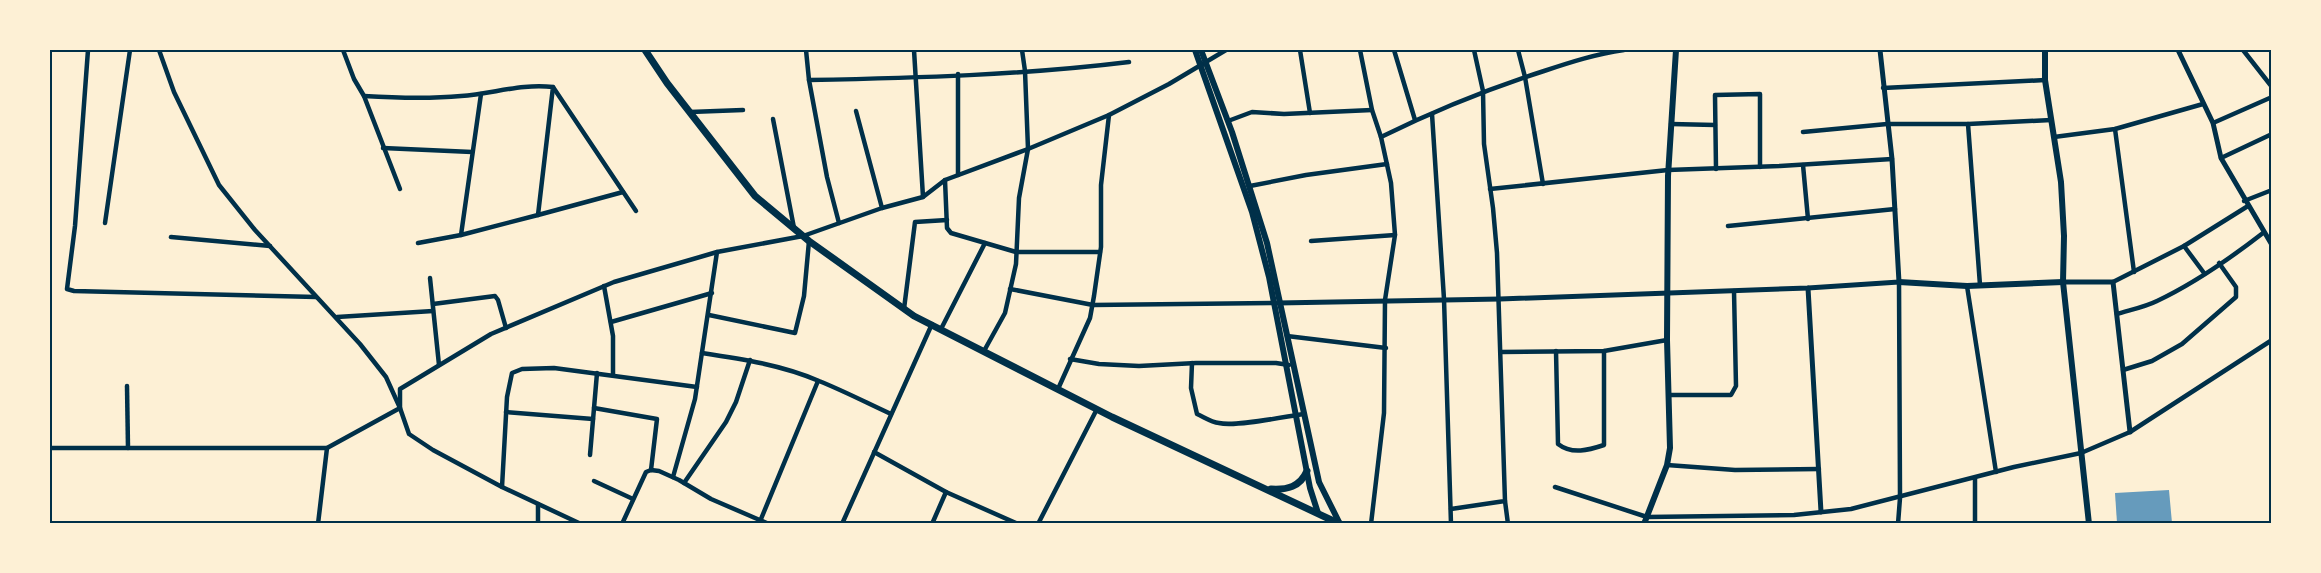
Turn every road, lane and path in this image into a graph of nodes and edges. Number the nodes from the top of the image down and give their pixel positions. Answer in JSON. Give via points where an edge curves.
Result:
{"nodes":[{"id":1,"x":88,"y":50,"type":"edge"},
{"id":2,"x":130,"y":50,"type":"edge"},
{"id":3,"x":159,"y":50,"type":"edge"},
{"id":4,"x":343,"y":50,"type":"edge"},
{"id":5,"x":645,"y":50,"type":"edge"},
{"id":6,"x":806,"y":50,"type":"edge"},
{"id":7,"x":914,"y":50,"type":"edge"},
{"id":8,"x":1022,"y":50,"type":"edge"},
{"id":9,"x":1195,"y":50,"type":"edge"},
{"id":10,"x":1201,"y":50,"type":"edge"},
{"id":11,"x":1226,"y":50,"type":"edge"},
{"id":12,"x":1300,"y":50,"type":"edge"},
{"id":13,"x":1360,"y":50,"type":"edge"},
{"id":14,"x":1394,"y":50,"type":"edge"},
{"id":15,"x":1474,"y":50,"type":"edge"},
{"id":16,"x":1518,"y":50,"type":"edge"},
{"id":17,"x":1624,"y":50,"type":"edge"},
{"id":18,"x":1676,"y":50,"type":"edge"},
{"id":19,"x":1880,"y":50,"type":"edge"},
{"id":20,"x":2045,"y":50,"type":"edge"},
{"id":21,"x":2178,"y":50,"type":"edge"},
{"id":22,"x":2242,"y":50,"type":"edge"},
{"id":23,"x":1599,"y":51,"type":"edge"},
{"id":24,"x":1129,"y":62,"type":"dead end"},
{"id":25,"x":1204,"y":62,"type":"junction"},
{"id":26,"x":1025,"y":71,"type":"junction"},
{"id":27,"x":958,"y":74,"type":"junction"},
{"id":28,"x":1525,"y":77,"type":"junction"},
{"id":29,"x":916,"y":78,"type":"junction"},
{"id":30,"x":809,"y":80,"type":"junction"},
{"id":31,"x":2045,"y":80,"type":"junction"},
{"id":32,"x":553,"y":87,"type":"junction"},
{"id":33,"x":2271,"y":87,"type":"edge"},
{"id":34,"x":1883,"y":88,"type":"junction"},
{"id":35,"x":1483,"y":91,"type":"junction"},
{"id":36,"x":481,"y":94,"type":"junction"},
{"id":37,"x":364,"y":96,"type":"junction"},
{"id":38,"x":2271,"y":97,"type":"edge"},
{"id":39,"x":2203,"y":104,"type":"junction"},
{"id":40,"x":743,"y":110,"type":"dead end"},
{"id":41,"x":1372,"y":110,"type":"junction"},
{"id":42,"x":690,"y":111,"type":"junction"},
{"id":43,"x":856,"y":111,"type":"dead end"},
{"id":44,"x":1310,"y":113,"type":"junction"},
{"id":45,"x":1432,"y":114,"type":"junction"},
{"id":46,"x":1109,"y":115,"type":"junction"},
{"id":47,"x":773,"y":119,"type":"dead end"},
{"id":48,"x":1415,"y":120,"type":"junction"},
{"id":49,"x":2051,"y":120,"type":"junction"},
{"id":50,"x":1228,"y":121,"type":"junction"},
{"id":51,"x":2213,"y":123,"type":"junction"},
{"id":52,"x":1671,"y":124,"type":"junction"},
{"id":53,"x":1887,"y":124,"type":"junction"},
{"id":54,"x":1968,"y":124,"type":"junction"},
{"id":55,"x":1715,"y":125,"type":"junction"},
{"id":56,"x":2115,"y":129,"type":"junction"},
{"id":57,"x":1803,"y":132,"type":"dead end"},
{"id":58,"x":2271,"y":134,"type":"edge"},
{"id":59,"x":1381,"y":137,"type":"junction"},
{"id":60,"x":2054,"y":137,"type":"junction"},
{"id":61,"x":383,"y":148,"type":"junction"},
{"id":62,"x":1028,"y":149,"type":"junction"},
{"id":63,"x":472,"y":152,"type":"junction"},
{"id":64,"x":1892,"y":159,"type":"junction"},
{"id":65,"x":2221,"y":159,"type":"junction"},
{"id":66,"x":1387,"y":164,"type":"junction"},
{"id":67,"x":1803,"y":165,"type":"junction"},
{"id":68,"x":1760,"y":167,"type":"junction"},
{"id":69,"x":1716,"y":168,"type":"junction"},
{"id":70,"x":1668,"y":170,"type":"junction"},
{"id":71,"x":958,"y":175,"type":"junction"},
{"id":72,"x":945,"y":180,"type":"junction"},
{"id":73,"x":1543,"y":184,"type":"junction"},
{"id":74,"x":1250,"y":186,"type":"junction"},
{"id":75,"x":400,"y":189,"type":"dead end"},
{"id":76,"x":1490,"y":189,"type":"junction"},
{"id":77,"x":2271,"y":190,"type":"edge"},
{"id":78,"x":623,"y":192,"type":"junction"},
{"id":79,"x":923,"y":197,"type":"junction"},
{"id":80,"x":2246,"y":203,"type":"junction"},
{"id":81,"x":882,"y":208,"type":"junction"},
{"id":82,"x":1895,"y":209,"type":"junction"},
{"id":83,"x":636,"y":211,"type":"dead end"},
{"id":84,"x":538,"y":215,"type":"junction"},
{"id":85,"x":1808,"y":219,"type":"junction"},
{"id":86,"x":947,"y":220,"type":"junction"},
{"id":87,"x":105,"y":223,"type":"dead end"},
{"id":88,"x":838,"y":223,"type":"junction"},
{"id":89,"x":1728,"y":226,"type":"dead end"},
{"id":90,"x":794,"y":229,"type":"junction"},
{"id":91,"x":2263,"y":233,"type":"junction"},
{"id":92,"x":460,"y":236,"type":"junction"},
{"id":93,"x":1395,"y":236,"type":"junction"},
{"id":94,"x":171,"y":237,"type":"dead end"},
{"id":95,"x":806,"y":239,"type":"junction"},
{"id":96,"x":1311,"y":241,"type":"dead end"},
{"id":97,"x":418,"y":243,"type":"dead end"},
{"id":98,"x":985,"y":243,"type":"junction"},
{"id":99,"x":2271,"y":245,"type":"edge"},
{"id":100,"x":270,"y":246,"type":"junction"},
{"id":101,"x":2184,"y":246,"type":"junction"},
{"id":102,"x":717,"y":252,"type":"junction"},
{"id":103,"x":1016,"y":252,"type":"junction"},
{"id":104,"x":1100,"y":252,"type":"junction"},
{"id":105,"x":2219,"y":263,"type":"junction"},
{"id":106,"x":2134,"y":272,"type":"junction"},
{"id":107,"x":2204,"y":273,"type":"junction"},
{"id":108,"x":430,"y":279,"type":"dead end"},
{"id":109,"x":1899,"y":282,"type":"junction"},
{"id":110,"x":2063,"y":282,"type":"junction"},
{"id":111,"x":2113,"y":282,"type":"junction"},
{"id":112,"x":1980,"y":285,"type":"junction"},
{"id":113,"x":604,"y":286,"type":"junction"},
{"id":114,"x":1967,"y":286,"type":"junction"},
{"id":115,"x":1808,"y":288,"type":"junction"},
{"id":116,"x":1010,"y":289,"type":"junction"},
{"id":117,"x":1734,"y":291,"type":"junction"},
{"id":118,"x":712,"y":293,"type":"junction"},
{"id":119,"x":1667,"y":293,"type":"junction"},
{"id":120,"x":316,"y":297,"type":"junction"},
{"id":121,"x":1443,"y":299,"type":"junction"},
{"id":122,"x":1500,"y":299,"type":"junction"},
{"id":123,"x":1385,"y":300,"type":"junction"},
{"id":124,"x":433,"y":303,"type":"junction"},
{"id":125,"x":1277,"y":303,"type":"junction"},
{"id":126,"x":1093,"y":305,"type":"junction"},
{"id":127,"x":904,"y":309,"type":"junction"},
{"id":128,"x":433,"y":311,"type":"junction"},
{"id":129,"x":2117,"y":314,"type":"junction"},
{"id":130,"x":709,"y":315,"type":"junction"},
{"id":131,"x":337,"y":317,"type":"junction"},
{"id":132,"x":611,"y":322,"type":"junction"},
{"id":133,"x":932,"y":324,"type":"junction"},
{"id":134,"x":506,"y":328,"type":"junction"},
{"id":135,"x":941,"y":329,"type":"junction"},
{"id":136,"x":1287,"y":336,"type":"junction"},
{"id":137,"x":1667,"y":340,"type":"junction"},
{"id":138,"x":2271,"y":340,"type":"edge"},
{"id":139,"x":1386,"y":348,"type":"junction"},
{"id":140,"x":984,"y":351,"type":"junction"},
{"id":141,"x":1556,"y":351,"type":"junction"},
{"id":142,"x":1604,"y":351,"type":"junction"},
{"id":143,"x":1501,"y":352,"type":"junction"},
{"id":144,"x":702,"y":353,"type":"junction"},
{"id":145,"x":1070,"y":359,"type":"junction"},
{"id":146,"x":750,"y":360,"type":"junction"},
{"id":147,"x":1192,"y":363,"type":"junction"},
{"id":148,"x":439,"y":365,"type":"junction"},
{"id":149,"x":1289,"y":365,"type":"junction"},
{"id":150,"x":2123,"y":370,"type":"junction"},
{"id":151,"x":597,"y":373,"type":"junction"},
{"id":152,"x":613,"y":375,"type":"junction"},
{"id":153,"x":818,"y":381,"type":"junction"},
{"id":154,"x":127,"y":386,"type":"dead end"},
{"id":155,"x":697,"y":387,"type":"junction"},
{"id":156,"x":1058,"y":389,"type":"junction"},
{"id":157,"x":1670,"y":395,"type":"junction"},
{"id":158,"x":400,"y":408,"type":"junction"},
{"id":159,"x":594,"y":408,"type":"junction"},
{"id":160,"x":1097,"y":409,"type":"junction"},
{"id":161,"x":506,"y":411,"type":"junction"},
{"id":162,"x":891,"y":414,"type":"junction"},
{"id":163,"x":1299,"y":414,"type":"junction"},
{"id":164,"x":593,"y":419,"type":"junction"},
{"id":165,"x":2130,"y":432,"type":"junction"},
{"id":166,"x":50,"y":448,"type":"edge"},
{"id":167,"x":128,"y":448,"type":"junction"},
{"id":168,"x":327,"y":448,"type":"junction"},
{"id":169,"x":874,"y":452,"type":"junction"},
{"id":170,"x":2081,"y":453,"type":"junction"},
{"id":171,"x":590,"y":455,"type":"dead end"},
{"id":172,"x":1667,"y":465,"type":"junction"},
{"id":173,"x":1819,"y":469,"type":"junction"},
{"id":174,"x":651,"y":470,"type":"junction"},
{"id":175,"x":1307,"y":471,"type":"junction"},
{"id":176,"x":1996,"y":472,"type":"junction"},
{"id":177,"x":673,"y":477,"type":"junction"},
{"id":178,"x":1975,"y":478,"type":"junction"},
{"id":179,"x":594,"y":481,"type":"dead end"},
{"id":180,"x":684,"y":483,"type":"junction"},
{"id":181,"x":501,"y":487,"type":"junction"},
{"id":182,"x":1555,"y":487,"type":"dead end"},
{"id":183,"x":1266,"y":488,"type":"junction"},
{"id":184,"x":946,"y":492,"type":"junction"},
{"id":185,"x":1900,"y":498,"type":"junction"},
{"id":186,"x":633,"y":499,"type":"junction"},
{"id":187,"x":1505,"y":501,"type":"junction"},
{"id":188,"x":538,"y":504,"type":"junction"},
{"id":189,"x":1451,"y":509,"type":"junction"},
{"id":190,"x":1821,"y":512,"type":"junction"},
{"id":191,"x":1318,"y":513,"type":"junction"},
{"id":192,"x":1711,"y":516,"type":"junction"},
{"id":193,"x":761,"y":519,"type":"junction"},
{"id":194,"x":1646,"y":520,"type":"edge"},
{"id":195,"x":843,"y":523,"type":"edge"},
{"id":196,"x":318,"y":524,"type":"edge"},
{"id":197,"x":538,"y":524,"type":"edge"},
{"id":198,"x":580,"y":524,"type":"edge"},
{"id":199,"x":622,"y":524,"type":"edge"},
{"id":200,"x":769,"y":524,"type":"edge"},
{"id":201,"x":932,"y":524,"type":"edge"},
{"id":202,"x":1018,"y":524,"type":"edge"},
{"id":203,"x":1038,"y":524,"type":"edge"},
{"id":204,"x":1340,"y":524,"type":"edge"},
{"id":205,"x":1371,"y":524,"type":"edge"},
{"id":206,"x":1451,"y":524,"type":"edge"},
{"id":207,"x":1508,"y":524,"type":"edge"},
{"id":208,"x":1711,"y":524,"type":"edge"},
{"id":209,"x":1898,"y":524,"type":"edge"},
{"id":210,"x":1975,"y":524,"type":"edge"},
{"id":211,"x":2089,"y":524,"type":"edge"}],
"edges":[{"from":1,"to":120,"type":"street","via":[[67,289]]},
{"from":2,"to":87,"type":"street"},
{"from":3,"to":100,"type":"street","via":[[174,92],[219,185]]},
{"from":4,"to":37,"type":"street"},
{"from":5,"to":42,"type":"main road"},
{"from":6,"to":30,"type":"street"},
{"from":7,"to":29,"type":"street"},
{"from":8,"to":26,"type":"street"},
{"from":9,"to":25,"type":"main road"},
{"from":10,"to":25,"type":"main road"},
{"from":11,"to":25,"type":"street"},
{"from":12,"to":44,"type":"street"},
{"from":13,"to":41,"type":"street"},
{"from":14,"to":48,"type":"street"},
{"from":15,"to":35,"type":"street"},
{"from":16,"to":28,"type":"street"},
{"from":17,"to":23,"type":"street"},
{"from":18,"to":52,"type":"main road"},
{"from":19,"to":34,"type":"street"},
{"from":20,"to":31,"type":"main road"},
{"from":21,"to":39,"type":"street"},
{"from":22,"to":33,"type":"street"},
{"from":23,"to":28,"type":"street"},
{"from":24,"to":26,"type":"street"},
{"from":25,"to":46,"type":"street"},
{"from":25,"to":50,"type":"main road"},
{"from":25,"to":125,"type":"main road"},
{"from":26,"to":27,"type":"street"},
{"from":26,"to":62,"type":"street"},
{"from":27,"to":29,"type":"street"},
{"from":27,"to":71,"type":"street"},
{"from":28,"to":35,"type":"street"},
{"from":28,"to":73,"type":"street"},
{"from":29,"to":30,"type":"street"},
{"from":29,"to":79,"type":"street"},
{"from":30,"to":88,"type":"street"},
{"from":31,"to":34,"type":"street"},
{"from":31,"to":49,"type":"main road"},
{"from":32,"to":36,"type":"street","via":[[535,84]]},
{"from":32,"to":78,"type":"street"},
{"from":32,"to":84,"type":"street"},
{"from":34,"to":53,"type":"street"},
{"from":35,"to":45,"type":"street"},
{"from":35,"to":76,"type":"street"},
{"from":36,"to":37,"type":"street"},
{"from":36,"to":63,"type":"street"},
{"from":37,"to":61,"type":"street"},
{"from":38,"to":51,"type":"street"},
{"from":39,"to":51,"type":"street"},
{"from":39,"to":56,"type":"street"},
{"from":40,"to":42,"type":"street"},
{"from":41,"to":44,"type":"street"},
{"from":41,"to":59,"type":"street"},
{"from":42,"to":90,"type":"main road","via":[[755,196]]},
{"from":43,"to":81,"type":"street"},
{"from":44,"to":50,"type":"street","via":[[1252,112]]},
{"from":45,"to":48,"type":"street"},
{"from":45,"to":121,"type":"street"},
{"from":46,"to":62,"type":"street"},
{"from":46,"to":104,"type":"street","via":[[1101,185]]},
{"from":47,"to":90,"type":"street"},
{"from":48,"to":59,"type":"street"},
{"from":49,"to":54,"type":"street"},
{"from":49,"to":60,"type":"main road"},
{"from":50,"to":74,"type":"main road"},
{"from":51,"to":65,"type":"street"},
{"from":52,"to":55,"type":"street"},
{"from":52,"to":70,"type":"main road"},
{"from":53,"to":54,"type":"street"},
{"from":53,"to":57,"type":"street"},
{"from":53,"to":64,"type":"street"},
{"from":54,"to":112,"type":"street"},
{"from":55,"to":68,"type":"street","via":[[1715,95],[1760,94]]},
{"from":55,"to":69,"type":"street"},
{"from":56,"to":60,"type":"street"},
{"from":56,"to":106,"type":"street"},
{"from":58,"to":65,"type":"street"},
{"from":59,"to":66,"type":"street"},
{"from":60,"to":110,"type":"main road","via":[[2062,202]]},
{"from":61,"to":63,"type":"street"},
{"from":61,"to":75,"type":"street"},
{"from":62,"to":71,"type":"street"},
{"from":62,"to":103,"type":"street","via":[[1019,198]]},
{"from":63,"to":92,"type":"street"},
{"from":64,"to":67,"type":"street"},
{"from":64,"to":82,"type":"street"},
{"from":65,"to":80,"type":"street"},
{"from":66,"to":74,"type":"street"},
{"from":66,"to":93,"type":"street"},
{"from":67,"to":68,"type":"street"},
{"from":67,"to":85,"type":"street"},
{"from":68,"to":69,"type":"street"},
{"from":69,"to":70,"type":"street"},
{"from":70,"to":73,"type":"street"},
{"from":70,"to":119,"type":"main road"},
{"from":71,"to":72,"type":"street"},
{"from":72,"to":79,"type":"street"},
{"from":72,"to":86,"type":"street"},
{"from":73,"to":76,"type":"street"},
{"from":74,"to":125,"type":"main road","via":[[1267,243]]},
{"from":76,"to":122,"type":"street"},
{"from":77,"to":80,"type":"street"},
{"from":78,"to":83,"type":"street"},
{"from":78,"to":84,"type":"street"},
{"from":79,"to":81,"type":"street"},
{"from":80,"to":91,"type":"street"},
{"from":80,"to":101,"type":"street"},
{"from":81,"to":88,"type":"street"},
{"from":82,"to":85,"type":"street"},
{"from":82,"to":109,"type":"street"},
{"from":84,"to":92,"type":"street"},
{"from":85,"to":89,"type":"street"},
{"from":86,"to":98,"type":"street","via":[[951,233]]},
{"from":86,"to":127,"type":"street","via":[[915,222]]},
{"from":88,"to":95,"type":"street"},
{"from":90,"to":95,"type":"main road"},
{"from":91,"to":99,"type":"street"},
{"from":91,"to":105,"type":"street"},
{"from":92,"to":97,"type":"street"},
{"from":93,"to":96,"type":"street"},
{"from":93,"to":123,"type":"street"},
{"from":94,"to":100,"type":"street"},
{"from":95,"to":102,"type":"street"},
{"from":95,"to":127,"type":"main road"},
{"from":95,"to":130,"type":"street","via":[[804,296],[795,333]]},
{"from":98,"to":103,"type":"street"},
{"from":98,"to":135,"type":"street"},
{"from":100,"to":120,"type":"street"},
{"from":101,"to":106,"type":"street"},
{"from":101,"to":107,"type":"street"},
{"from":102,"to":113,"type":"street"},
{"from":102,"to":118,"type":"street"},
{"from":103,"to":104,"type":"street"},
{"from":103,"to":116,"type":"street"},
{"from":104,"to":126,"type":"street"},
{"from":105,"to":107,"type":"street"},
{"from":105,"to":150,"type":"street","via":[[2236,287],[2236,297],[2182,344],[2152,361]]},
{"from":106,"to":111,"type":"street"},
{"from":107,"to":129,"type":"street","via":[[2156,302]]},
{"from":108,"to":124,"type":"street"},
{"from":109,"to":114,"type":"main road"},
{"from":109,"to":115,"type":"street"},
{"from":109,"to":185,"type":"street"},
{"from":110,"to":111,"type":"street"},
{"from":110,"to":112,"type":"main road"},
{"from":110,"to":170,"type":"main road"},
{"from":111,"to":129,"type":"street"},
{"from":112,"to":114,"type":"main road"},
{"from":113,"to":132,"type":"street"},
{"from":113,"to":134,"type":"street"},
{"from":114,"to":176,"type":"street"},
{"from":115,"to":117,"type":"street"},
{"from":115,"to":173,"type":"street"},
{"from":116,"to":126,"type":"street"},
{"from":116,"to":140,"type":"street","via":[[1005,313]]},
{"from":117,"to":119,"type":"street"},
{"from":117,"to":157,"type":"street","via":[[1736,386],[1731,395]]},
{"from":118,"to":130,"type":"street"},
{"from":118,"to":132,"type":"street"},
{"from":119,"to":122,"type":"street"},
{"from":119,"to":137,"type":"main road"},
{"from":120,"to":131,"type":"street"},
{"from":121,"to":122,"type":"street"},
{"from":121,"to":123,"type":"street"},
{"from":121,"to":189,"type":"street"},
{"from":122,"to":143,"type":"street"},
{"from":123,"to":125,"type":"street"},
{"from":123,"to":139,"type":"street"},
{"from":124,"to":128,"type":"street"},
{"from":124,"to":134,"type":"street","via":[[495,296]]},
{"from":125,"to":126,"type":"street"},
{"from":125,"to":136,"type":"main road"},
{"from":125,"to":149,"type":"main road"},
{"from":126,"to":145,"type":"street"},
{"from":127,"to":133,"type":"main road"},
{"from":128,"to":131,"type":"street"},
{"from":128,"to":148,"type":"street"},
{"from":129,"to":150,"type":"street"},
{"from":130,"to":144,"type":"street"},
{"from":131,"to":158,"type":"street","via":[[386,377]]},
{"from":132,"to":152,"type":"street"},
{"from":133,"to":135,"type":"main road"},
{"from":133,"to":162,"type":"street"},
{"from":134,"to":148,"type":"street"},
{"from":135,"to":140,"type":"main road"},
{"from":136,"to":139,"type":"street"},
{"from":136,"to":149,"type":"main road"},
{"from":137,"to":142,"type":"street"},
{"from":137,"to":157,"type":"main road"},
{"from":138,"to":165,"type":"street"},
{"from":139,"to":205,"type":"street","via":[[1384,413]]},
{"from":140,"to":156,"type":"main road"},
{"from":141,"to":142,"type":"street"},
{"from":141,"to":142,"type":"street","via":[[1558,444],[1577,451],[1604,445]]},
{"from":141,"to":143,"type":"street"},
{"from":143,"to":187,"type":"street"},
{"from":144,"to":146,"type":"street"},
{"from":144,"to":155,"type":"street"},
{"from":145,"to":147,"type":"street","via":[[1140,366]]},
{"from":145,"to":156,"type":"street"},
{"from":146,"to":153,"type":"street"},
{"from":146,"to":180,"type":"street","via":[[726,422]]},
{"from":147,"to":149,"type":"street"},
{"from":147,"to":163,"type":"street","via":[[1191,388],[1197,414],[1220,424]]},
{"from":148,"to":158,"type":"street","via":[[400,389]]},
{"from":149,"to":163,"type":"main road"},
{"from":150,"to":165,"type":"street"},
{"from":151,"to":152,"type":"street"},
{"from":151,"to":159,"type":"street"},
{"from":151,"to":161,"type":"street","via":[[547,368],[512,373]]},
{"from":152,"to":155,"type":"street"},
{"from":153,"to":162,"type":"street"},
{"from":153,"to":193,"type":"street"},
{"from":154,"to":167,"type":"street"},
{"from":155,"to":177,"type":"street"},
{"from":156,"to":160,"type":"main road"},
{"from":157,"to":172,"type":"main road"},
{"from":158,"to":168,"type":"street"},
{"from":158,"to":181,"type":"street","via":[[409,434]]},
{"from":159,"to":164,"type":"street"},
{"from":159,"to":174,"type":"street","via":[[657,419]]},
{"from":160,"to":183,"type":"main road"},
{"from":160,"to":203,"type":"street"},
{"from":161,"to":164,"type":"street"},
{"from":161,"to":181,"type":"street"},
{"from":162,"to":169,"type":"street"},
{"from":163,"to":175,"type":"main road"},
{"from":163,"to":204,"type":"main road","via":[[1319,482]]},
{"from":164,"to":171,"type":"street"},
{"from":165,"to":170,"type":"street"},
{"from":166,"to":167,"type":"street"},
{"from":167,"to":168,"type":"street"},
{"from":168,"to":196,"type":"street"},
{"from":169,"to":184,"type":"street"},
{"from":169,"to":195,"type":"street"},
{"from":170,"to":176,"type":"street"},
{"from":170,"to":211,"type":"main road"},
{"from":172,"to":173,"type":"street","via":[[1735,470]]},
{"from":172,"to":194,"type":"main road"},
{"from":173,"to":190,"type":"street"},
{"from":174,"to":177,"type":"street"},
{"from":174,"to":186,"type":"street","via":[[646,472]]},
{"from":175,"to":183,"type":"main road","via":[[1296,486]]},
{"from":175,"to":191,"type":"main road"},
{"from":176,"to":178,"type":"street"},
{"from":177,"to":180,"type":"street"},
{"from":178,"to":185,"type":"street"},
{"from":178,"to":210,"type":"street"},
{"from":179,"to":186,"type":"street"},
{"from":180,"to":193,"type":"street","via":[[711,499]]},
{"from":181,"to":188,"type":"street"},
{"from":182,"to":194,"type":"street"},
{"from":183,"to":191,"type":"main road"},
{"from":184,"to":201,"type":"street"},
{"from":184,"to":202,"type":"street"},
{"from":185,"to":190,"type":"street"},
{"from":185,"to":209,"type":"street"},
{"from":186,"to":199,"type":"street"},
{"from":187,"to":189,"type":"street"},
{"from":187,"to":207,"type":"street"},
{"from":188,"to":197,"type":"street"},
{"from":188,"to":198,"type":"street"},
{"from":189,"to":206,"type":"street"},
{"from":190,"to":192,"type":"street"},
{"from":191,"to":204,"type":"main road"},
{"from":192,"to":194,"type":"street"},
{"from":192,"to":208,"type":"street"},
{"from":193,"to":200,"type":"street"}]}
